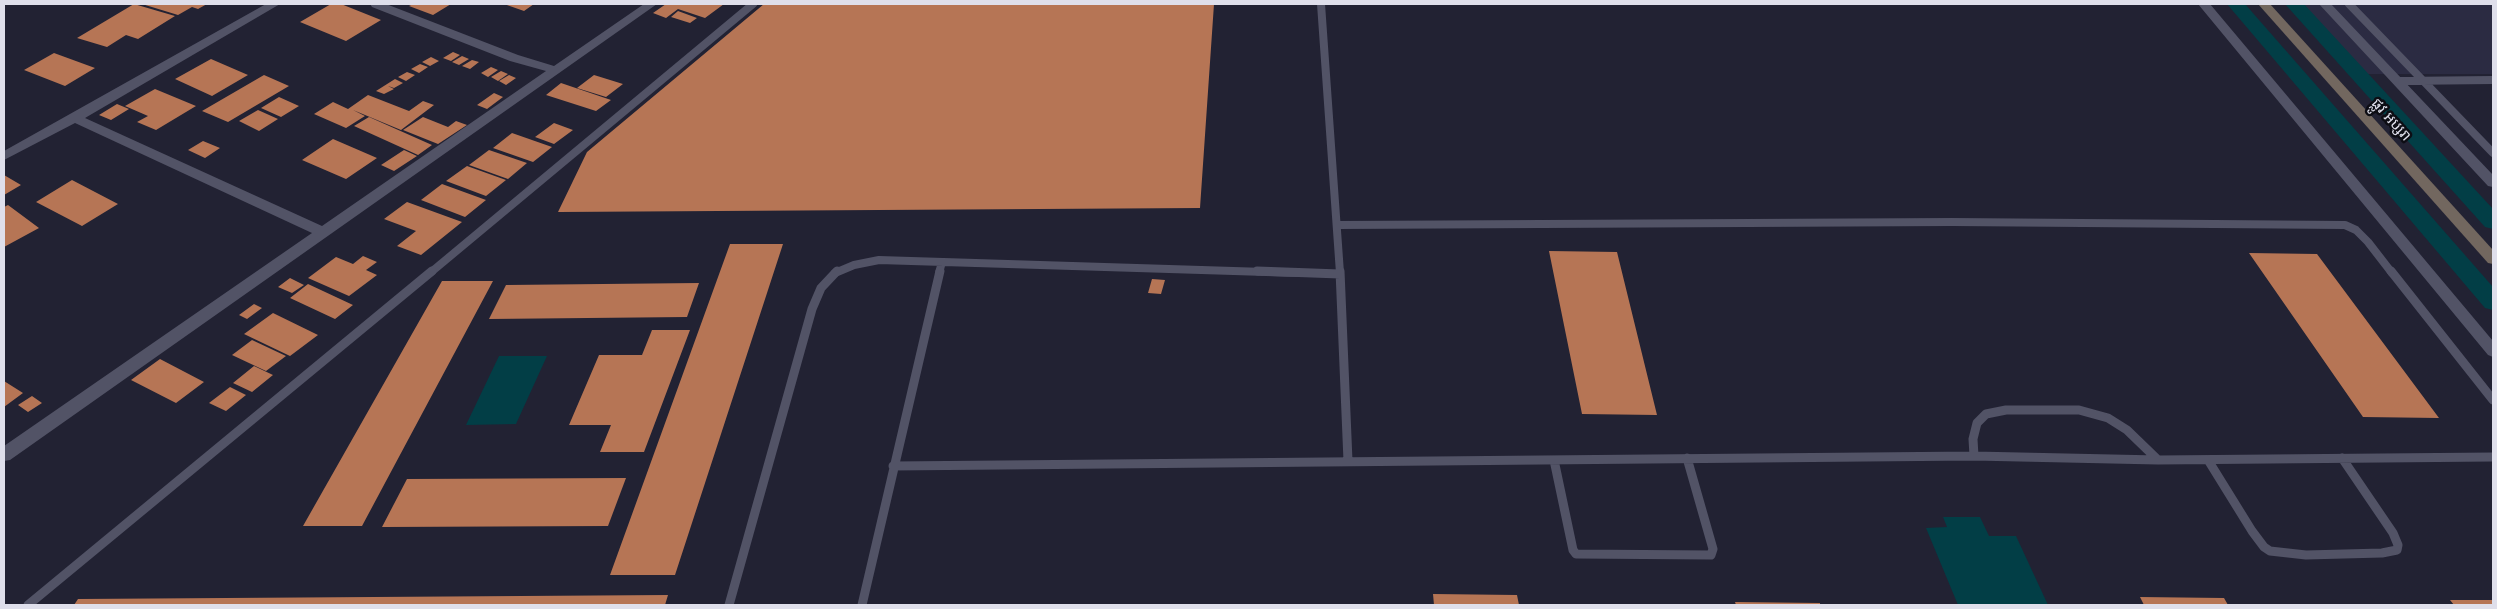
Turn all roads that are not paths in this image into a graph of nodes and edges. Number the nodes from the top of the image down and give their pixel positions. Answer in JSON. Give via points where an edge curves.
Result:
{"nodes":[{"id":1,"x":274,"y":4,"type":"edge"},
{"id":2,"x":376,"y":4,"type":"edge"},
{"id":3,"x":650,"y":4,"type":"edge"},
{"id":4,"x":753,"y":4,"type":"edge"},
{"id":5,"x":1321,"y":4,"type":"edge"},
{"id":6,"x":2204,"y":4,"type":"edge"},
{"id":7,"x":2264,"y":4,"type":"edge"},
{"id":8,"x":2325,"y":4,"type":"edge"},
{"id":9,"x":2349,"y":4,"type":"edge"},
{"id":10,"x":555,"y":70,"type":"junction"},
{"id":11,"x":2424,"y":80,"type":"junction"},
{"id":12,"x":2489,"y":80,"type":"edge"},
{"id":13,"x":2398,"y":81,"type":"junction"},
{"id":14,"x":2493,"y":89,"type":"edge"},
{"id":15,"x":75,"y":118,"type":"junction"},
{"id":16,"x":2493,"y":153,"type":"edge"},
{"id":17,"x":4,"y":156,"type":"edge"},
{"id":18,"x":2493,"y":183,"type":"edge"},
{"id":19,"x":1337,"y":225,"type":"junction"},
{"id":20,"x":322,"y":232,"type":"junction"},
{"id":21,"x":2493,"y":259,"type":"edge"},
{"id":22,"x":942,"y":262,"type":"junction"},
{"id":23,"x":1340,"y":274,"type":"junction"},
{"id":24,"x":2493,"y":351,"type":"edge"},
{"id":25,"x":2493,"y":400,"type":"edge"},
{"id":26,"x":4,"y":454,"type":"edge"},
{"id":27,"x":1974,"y":456,"type":"junction"},
{"id":28,"x":2493,"y":457,"type":"edge"},
{"id":29,"x":1687,"y":458,"type":"junction"},
{"id":30,"x":2342,"y":458,"type":"junction"},
{"id":31,"x":1554,"y":460,"type":"junction"},
{"id":32,"x":2158,"y":460,"type":"junction"},
{"id":33,"x":2208,"y":460,"type":"junction"},
{"id":34,"x":1348,"y":461,"type":"junction"},
{"id":35,"x":893,"y":466,"type":"junction"},
{"id":36,"x":28,"y":605,"type":"edge"},
{"id":37,"x":729,"y":605,"type":"edge"},
{"id":38,"x":862,"y":605,"type":"edge"}],
"edges":[{"from":1,"to":15,"type":"street"},
{"from":2,"to":10,"type":"street"},
{"from":3,"to":10,"type":"street"},
{"from":4,"to":36,"type":"lane"},
{"from":5,"to":19,"type":"lane"},
{"from":6,"to":24,"type":"street"},
{"from":7,"to":21,"type":"street","name":"ផ្លូវ អប្សរា"},
{"from":8,"to":13,"type":"street"},
{"from":9,"to":11,"type":"lane"},
{"from":10,"to":20,"type":"street"},
{"from":11,"to":12,"type":"lane"},
{"from":11,"to":13,"type":"lane"},
{"from":11,"to":16,"type":"lane"},
{"from":12,"to":14,"type":"lane"},
{"from":13,"to":18,"type":"street"},
{"from":15,"to":17,"type":"street"},
{"from":15,"to":20,"type":"street"},
{"from":19,"to":23,"type":"lane"},
{"from":19,"to":25,"type":"lane","via":[[2050,222],[2345,225],[2356,230],[2368,242]]},
{"from":20,"to":26,"type":"street"},
{"from":22,"to":23,"type":"lane"},
{"from":22,"to":35,"type":"lane"},
{"from":22,"to":37,"type":"lane","via":[[879,260],[854,265],[837,272],[821,288],[812,309]]},
{"from":23,"to":34,"type":"lane"},
{"from":27,"to":29,"type":"lane"},
{"from":27,"to":32,"type":"lane"},
{"from":27,"to":32,"type":"lane","via":[[1973,439],[1977,423],[1986,414],[2006,410],[2079,410],[2108,418],[2127,430]]},
{"from":28,"to":30,"type":"lane"},
{"from":29,"to":31,"type":"lane"},
{"from":29,"to":31,"type":"lane","via":[[1713,549],[1711,555],[1576,554]]},
{"from":30,"to":33,"type":"lane"},
{"from":30,"to":33,"type":"lane","via":[[2394,533],[2398,545],[2396,550],[2306,555],[2270,551],[2252,531]]},
{"from":31,"to":34,"type":"lane"},
{"from":32,"to":33,"type":"lane"},
{"from":34,"to":35,"type":"lane"},
{"from":35,"to":38,"type":"lane"}]}
